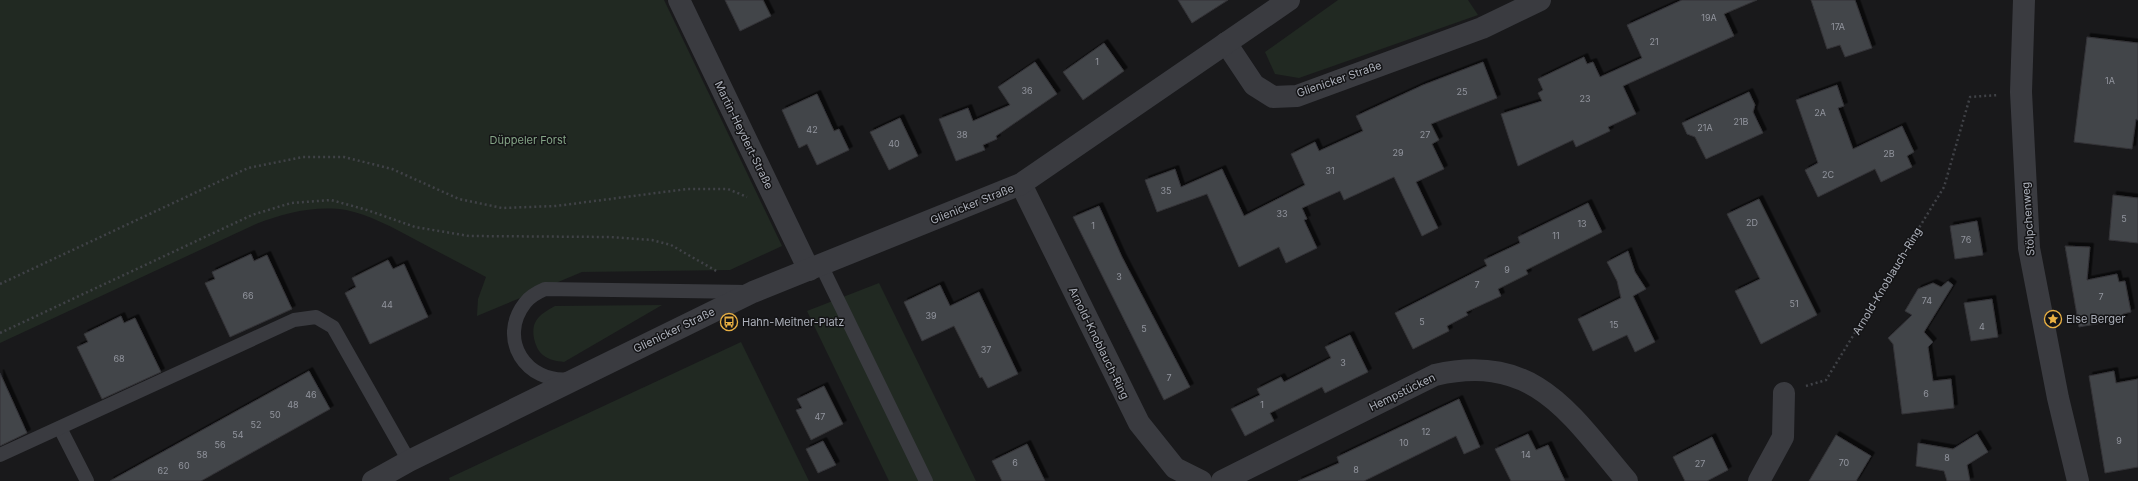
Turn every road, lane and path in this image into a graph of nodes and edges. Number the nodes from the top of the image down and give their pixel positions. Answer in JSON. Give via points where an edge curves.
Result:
{"nodes":[{"id":1,"x":679,"y":0,"type":"edge"},
{"id":2,"x":1289,"y":0,"type":"edge"},
{"id":3,"x":1540,"y":0,"type":"edge"},
{"id":4,"x":2024,"y":0,"type":"edge"},
{"id":5,"x":1226,"y":43,"type":"junction"},
{"id":6,"x":2021,"y":92,"type":"junction"},
{"id":7,"x":1021,"y":184,"type":"junction"},
{"id":8,"x":728,"y":189,"type":"dead end"},
{"id":9,"x":815,"y":268,"type":"junction"},
{"id":10,"x":719,"y":273,"type":"dead end"},
{"id":11,"x":0,"y":284,"type":"edge"},
{"id":12,"x":753,"y":292,"type":"junction"},
{"id":13,"x":0,"y":334,"type":"edge"},
{"id":14,"x":574,"y":379,"type":"junction"},
{"id":15,"x":1784,"y":393,"type":"joint"},
{"id":16,"x":60,"y":428,"type":"junction"},
{"id":17,"x":0,"y":455,"type":"edge"},
{"id":18,"x":409,"y":461,"type":"junction"},
{"id":19,"x":87,"y":481,"type":"edge"},
{"id":20,"x":373,"y":481,"type":"edge"},
{"id":21,"x":926,"y":481,"type":"edge"},
{"id":22,"x":1201,"y":481,"type":"edge"},
{"id":23,"x":1222,"y":481,"type":"edge"},
{"id":24,"x":1627,"y":481,"type":"edge"},
{"id":25,"x":1759,"y":481,"type":"edge"},
{"id":26,"x":2078,"y":481,"type":"edge"}],
"edges":[{"from":1,"to":9,"type":"street","name":"Martin-Heydert-Straße"},
{"from":2,"to":5,"type":"street"},
{"from":3,"to":5,"type":"street","name":"Glienicker Straße","via":[[1482,28],[1297,96],[1273,97],[1254,85]]},
{"from":4,"to":6,"type":"street","name":"Stölpchenweg"},
{"from":5,"to":7,"type":"street","name":"Glienicker Straße"},
{"from":6,"to":15,"type":"path","name":"Arnold-Knoblauch-Ring","via":[[1970,97],[1944,187],[1826,380]]},
{"from":6,"to":26,"type":"street","name":"Stölpchenweg","via":[[2029,248],[2058,398]]},
{"from":7,"to":9,"type":"street","name":"Glienicker Straße"},
{"from":7,"to":22,"type":"street","name":"Arnold-Knoblauch-Ring","via":[[1139,423],[1175,468]]},
{"from":8,"to":11,"type":"path","via":[[676,190],[556,206],[502,208],[459,199],[392,169],[344,157],[303,157],[248,168]]},
{"from":9,"to":12,"type":"street","name":"Glienicker Straße"},
{"from":9,"to":21,"type":"lane"},
{"from":10,"to":13,"type":"path","via":[[672,245],[652,240],[610,237],[469,236],[415,228],[331,200],[298,202],[252,215]]},
{"from":12,"to":14,"type":"street","name":"Glienicker Straße"},
{"from":12,"to":14,"type":"lane","via":[[545,288],[526,302],[518,314],[514,328],[518,351],[532,371],[545,378]]},
{"from":14,"to":18,"type":"street","name":"Glienicker Straße"},
{"from":15,"to":25,"type":"street","via":[[1783,437]]},
{"from":16,"to":17,"type":"lane"},
{"from":16,"to":18,"type":"lane","via":[[294,320],[316,317],[333,327]]},
{"from":16,"to":19,"type":"lane"},
{"from":18,"to":20,"type":"street","name":"Glienicker Straße"},
{"from":23,"to":24,"type":"street","name":"Hempstücken","via":[[1435,375],[1474,369],[1516,376],[1536,385],[1555,399]]}]}
